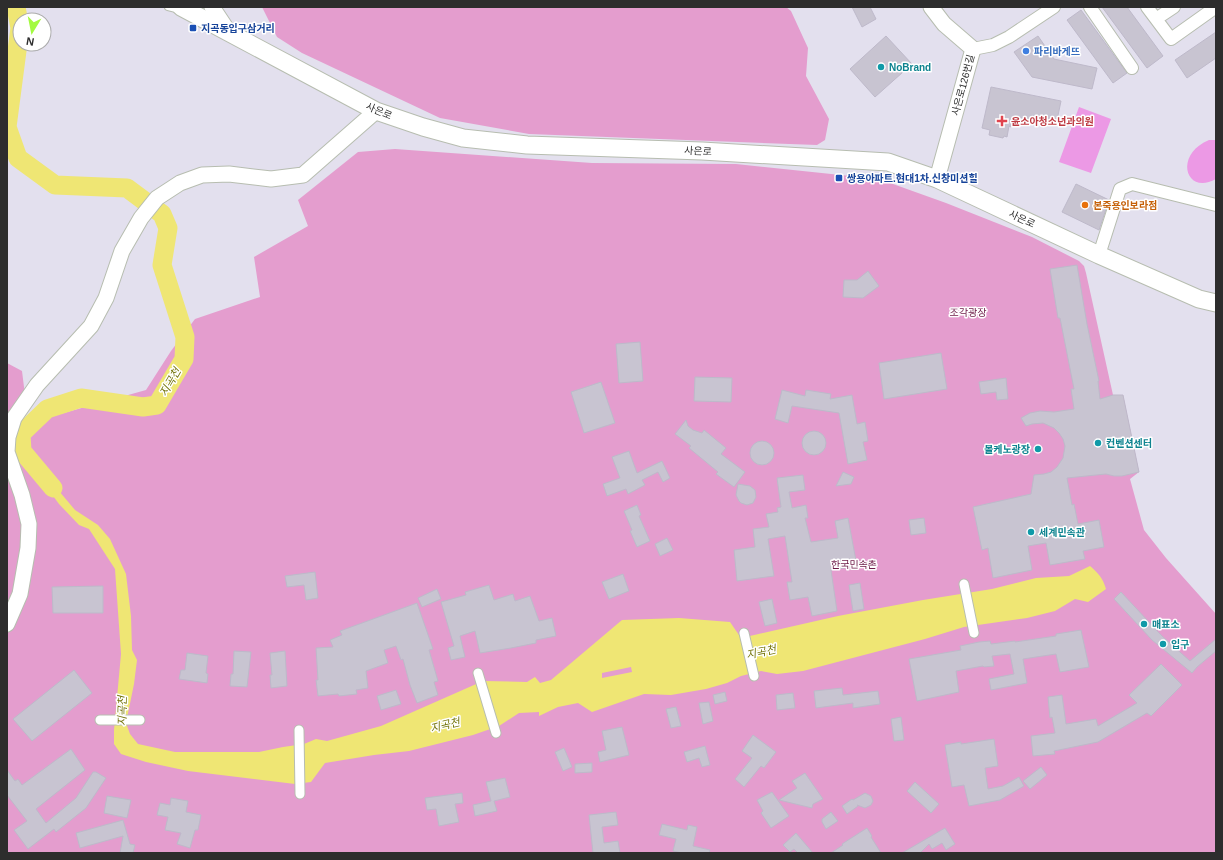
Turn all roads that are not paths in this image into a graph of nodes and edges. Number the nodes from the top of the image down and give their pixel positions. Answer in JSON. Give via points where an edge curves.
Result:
{"nodes":[{"id":1,"x":168,"y":7,"type":"edge"},
{"id":2,"x":212,"y":7,"type":"edge"},
{"id":3,"x":931,"y":7,"type":"edge"},
{"id":4,"x":1054,"y":7,"type":"edge"},
{"id":5,"x":1090,"y":7,"type":"edge"},
{"id":6,"x":1147,"y":7,"type":"edge"},
{"id":7,"x":1174,"y":7,"type":"edge"},
{"id":8,"x":1216,"y":7,"type":"edge"},
{"id":9,"x":187,"y":9,"type":"edge"},
{"id":10,"x":1156,"y":19,"type":"junction"},
{"id":11,"x":228,"y":31,"type":"junction"},
{"id":12,"x":973,"y":49,"type":"junction"},
{"id":13,"x":1132,"y":68,"type":"dead end"},
{"id":14,"x":376,"y":111,"type":"junction"},
{"id":15,"x":937,"y":179,"type":"junction"},
{"id":16,"x":1216,"y":205,"type":"edge"},
{"id":17,"x":1099,"y":255,"type":"junction"},
{"id":18,"x":1216,"y":303,"type":"edge"},
{"id":19,"x":964,"y":584,"type":"dead end"},
{"id":20,"x":7,"y":624,"type":"edge"},
{"id":21,"x":744,"y":633,"type":"dead end"},
{"id":22,"x":974,"y":633,"type":"dead end"},
{"id":23,"x":478,"y":673,"type":"dead end"},
{"id":24,"x":754,"y":676,"type":"dead end"},
{"id":25,"x":100,"y":720,"type":"dead end"},
{"id":26,"x":140,"y":720,"type":"dead end"},
{"id":27,"x":299,"y":730,"type":"dead end"},
{"id":28,"x":496,"y":733,"type":"dead end"},
{"id":29,"x":300,"y":794,"type":"dead end"}],
"edges":[{"from":1,"to":9,"type":"lane"},
{"from":2,"to":11,"type":"street"},
{"from":3,"to":12,"type":"street","name":"사은로126번길","via":[[944,24]]},
{"from":4,"to":12,"type":"street","via":[[1009,37],[993,45]]},
{"from":5,"to":13,"type":"street"},
{"from":6,"to":10,"type":"street"},
{"from":7,"to":10,"type":"street"},
{"from":8,"to":10,"type":"street","via":[[1171,39]]},
{"from":9,"to":11,"type":"main road","name":"사은로"},
{"from":11,"to":14,"type":"main road","name":"사은로"},
{"from":12,"to":15,"type":"street","name":"사은로126번길"},
{"from":14,"to":15,"type":"main road","name":"사은로","via":[[463,138],[527,145],[702,151],[888,162]]},
{"from":14,"to":20,"type":"street","via":[[304,175],[271,179],[229,174],[202,175],[180,183],[157,198],[141,218],[127,241],[106,298],[91,326],[37,385],[14,418],[8,437],[7,452],[30,524],[20,594]]},
{"from":15,"to":17,"type":"main road","name":"사은로"},
{"from":16,"to":17,"type":"street","via":[[1132,184],[1127,185],[1120,189]]},
{"from":17,"to":18,"type":"main road","name":"사은로","via":[[1199,299]]},
{"from":19,"to":22,"type":"street"},
{"from":21,"to":24,"type":"street"},
{"from":23,"to":28,"type":"street"},
{"from":25,"to":26,"type":"street"},
{"from":27,"to":29,"type":"street"}]}
